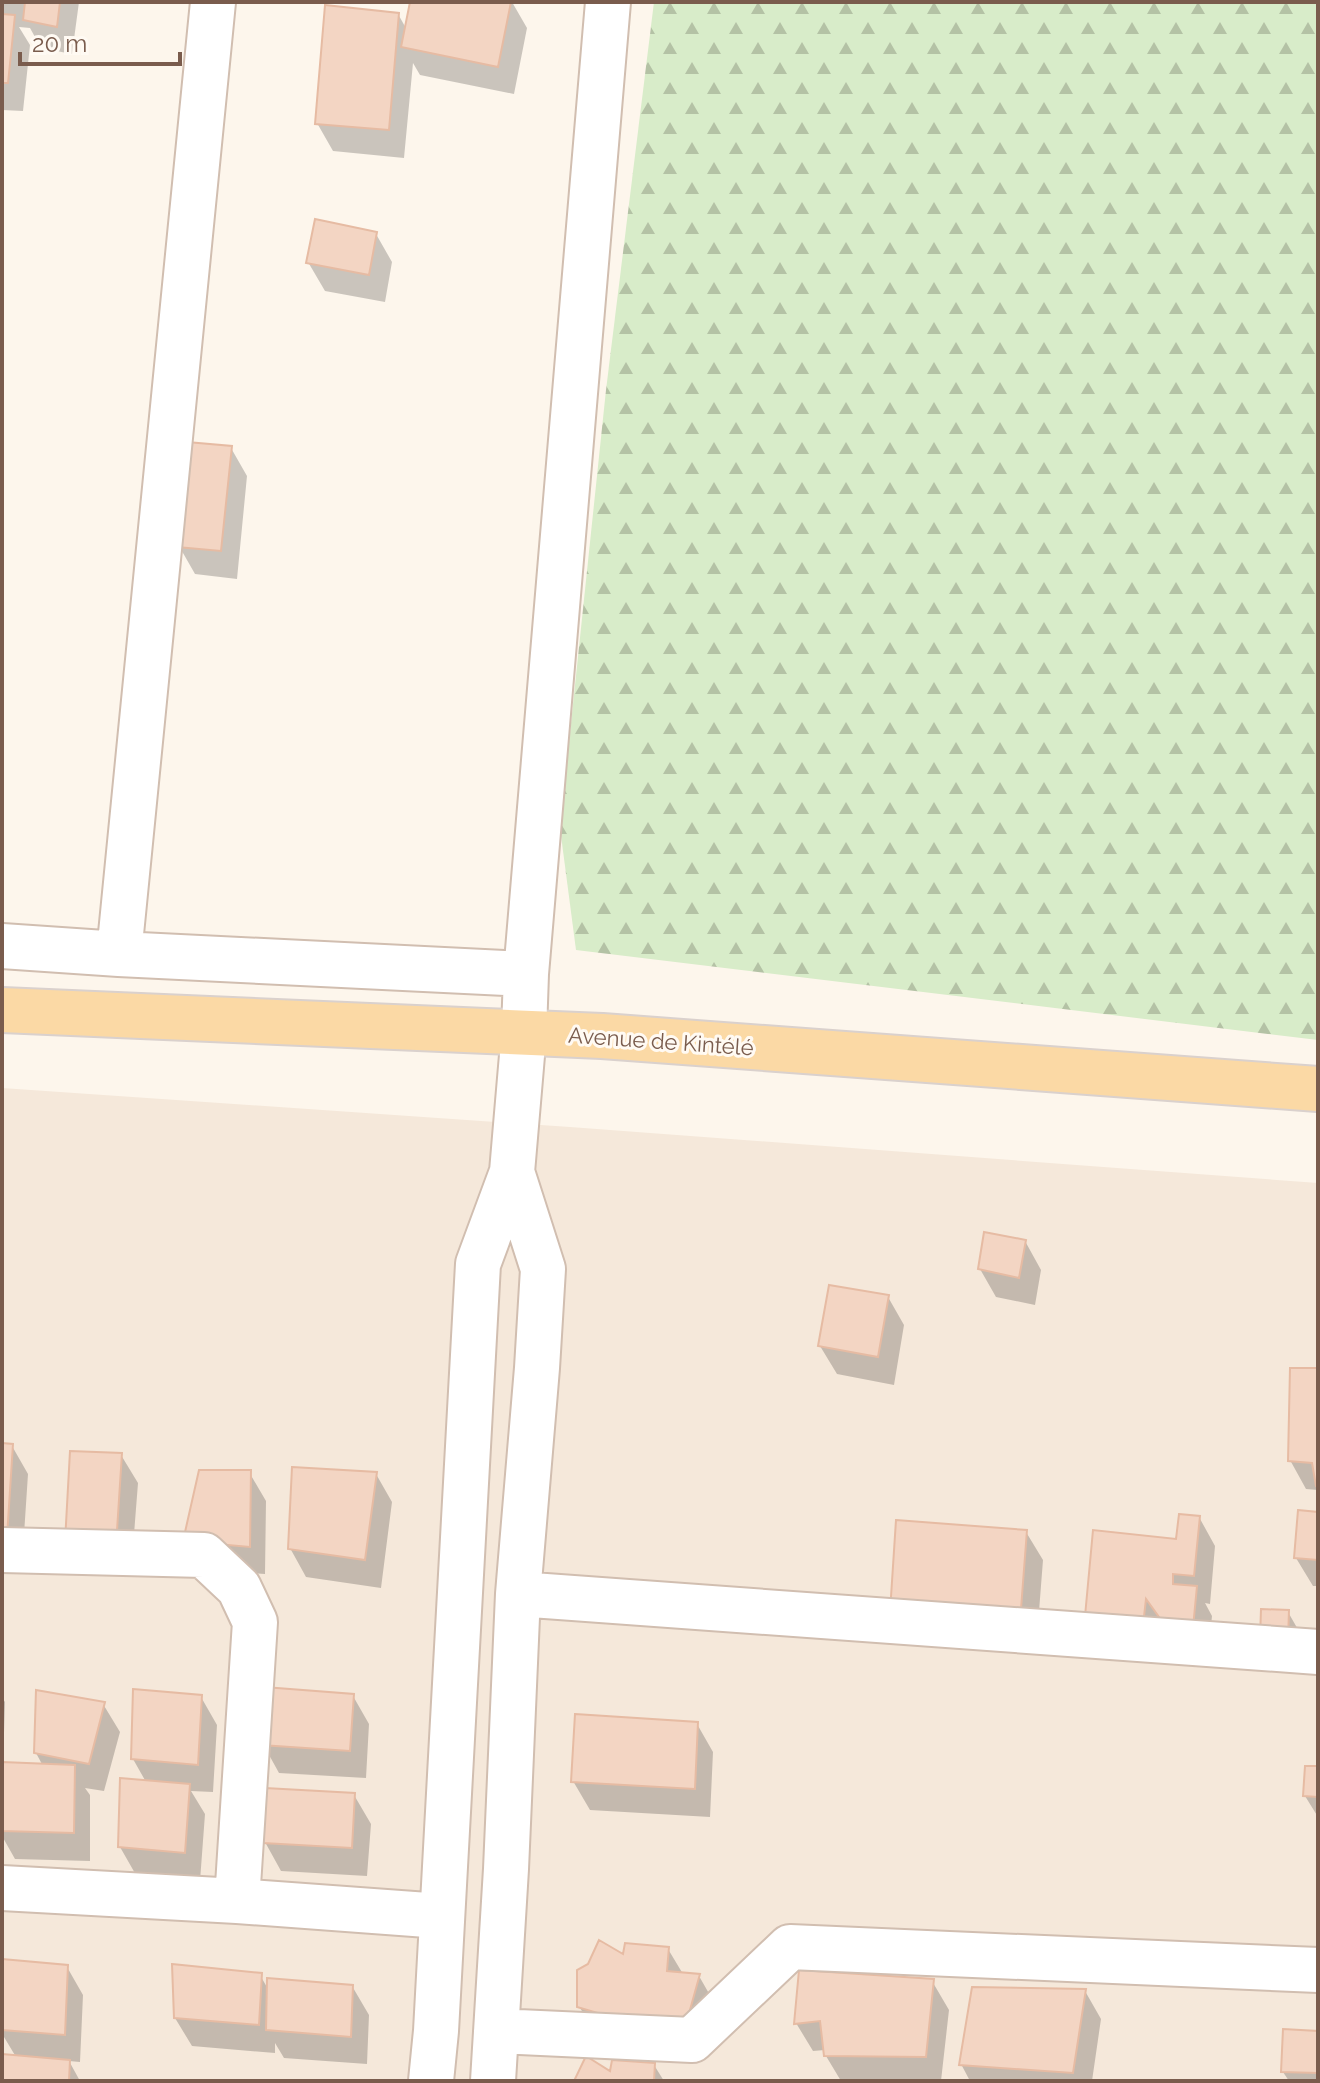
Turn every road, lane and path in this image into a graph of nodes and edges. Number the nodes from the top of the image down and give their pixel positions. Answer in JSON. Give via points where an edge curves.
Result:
{"nodes":[{"id":1,"x":213,"y":2,"type":"edge"},
{"id":2,"x":608,"y":2,"type":"edge"},
{"id":3,"x":2,"y":946,"type":"edge"},
{"id":4,"x":119,"y":954,"type":"junction"},
{"id":5,"x":526,"y":974,"type":"junction"},
{"id":6,"x":2,"y":1010,"type":"edge"},
{"id":7,"x":524,"y":1032,"type":"junction"},
{"id":8,"x":1318,"y":1089,"type":"edge"},
{"id":9,"x":512,"y":1172,"type":"junction"},
{"id":10,"x":2,"y":1550,"type":"edge"},
{"id":11,"x":518,"y":1594,"type":"junction"},
{"id":12,"x":1318,"y":1652,"type":"edge"},
{"id":13,"x":2,"y":1888,"type":"edge"},
{"id":14,"x":237,"y":1901,"type":"junction"},
{"id":15,"x":441,"y":1916,"type":"junction"},
{"id":16,"x":1318,"y":1970,"type":"edge"},
{"id":17,"x":496,"y":2031,"type":"junction"},
{"id":18,"x":431,"y":2081,"type":"edge"},
{"id":19,"x":493,"y":2081,"type":"edge"}],
"edges":[{"from":1,"to":4,"type":"street"},
{"from":2,"to":5,"type":"street"},
{"from":3,"to":4,"type":"street"},
{"from":4,"to":5,"type":"street"},
{"from":5,"to":7,"type":"street"},
{"from":6,"to":7,"type":"main road","name":"Avenue de Kintélé"},
{"from":7,"to":8,"type":"main road","name":"Avenue de Kintélé"},
{"from":7,"to":9,"type":"street"},
{"from":9,"to":11,"type":"street","via":[[543,1269]]},
{"from":9,"to":15,"type":"street","via":[[478,1264]]},
{"from":10,"to":14,"type":"street","via":[[204,1555],[239,1588],[255,1622]]},
{"from":11,"to":12,"type":"street"},
{"from":11,"to":17,"type":"street"},
{"from":13,"to":14,"type":"street"},
{"from":14,"to":15,"type":"street"},
{"from":15,"to":18,"type":"street"},
{"from":16,"to":17,"type":"street","via":[[790,1947],[692,2040]]},
{"from":17,"to":19,"type":"street"}]}
